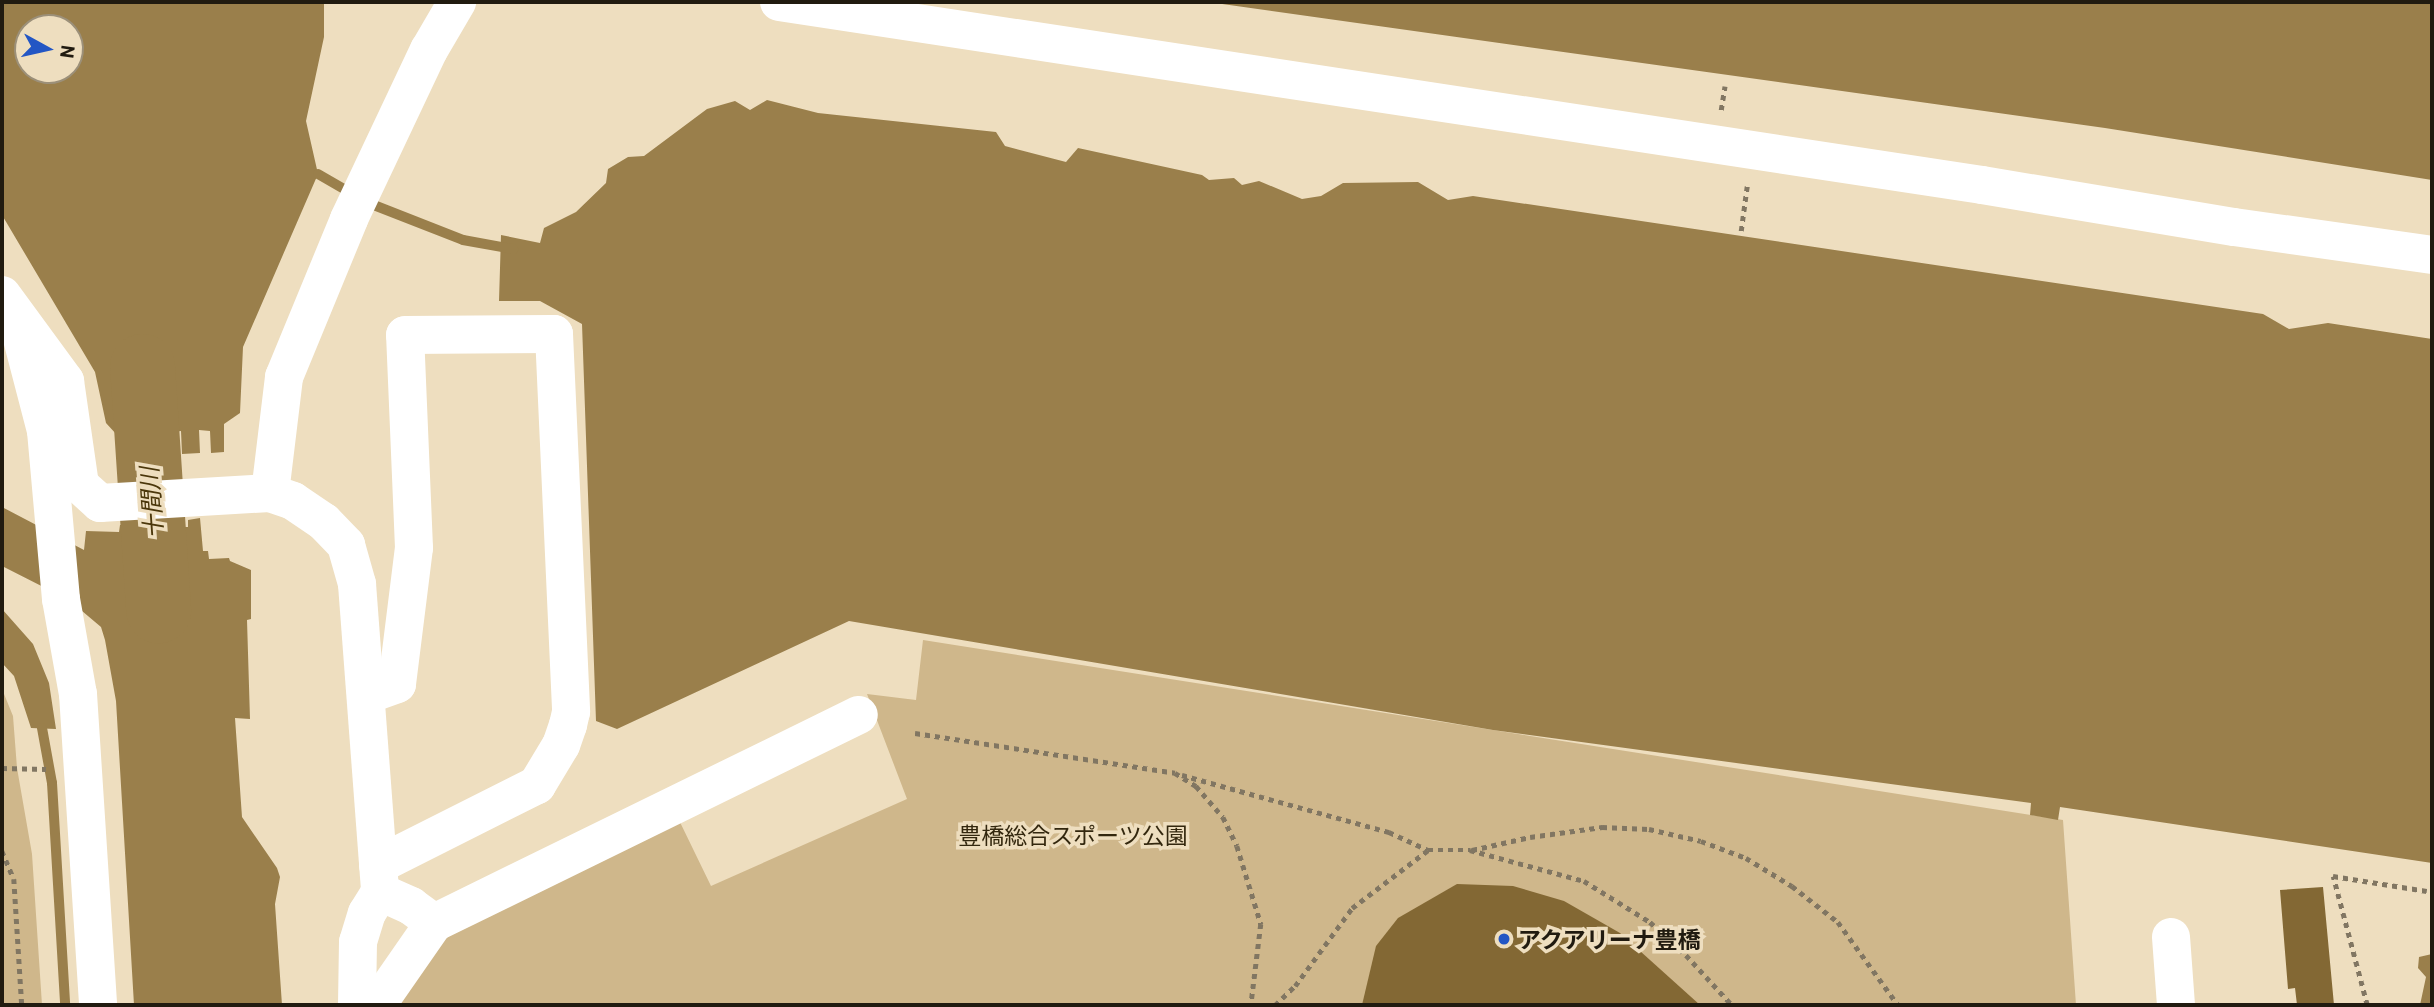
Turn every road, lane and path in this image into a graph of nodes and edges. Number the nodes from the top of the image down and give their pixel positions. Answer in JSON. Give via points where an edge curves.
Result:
{"nodes":[{"id":1,"x":457,"y":2,"type":"edge"},
{"id":2,"x":779,"y":2,"type":"edge"},
{"id":3,"x":2432,"y":255,"type":"edge"},
{"id":4,"x":9,"y":306,"type":"edge"},
{"id":5,"x":270,"y":493,"type":"junction"},
{"id":6,"x":368,"y":710,"type":"junction"},
{"id":7,"x":859,"y":715,"type":"dead end"},
{"id":8,"x":915,"y":733,"type":"dead end"},
{"id":9,"x":2,"y":768,"type":"edge"},
{"id":10,"x":17,"y":768,"type":"dead end"},
{"id":11,"x":1175,"y":773,"type":"junction"},
{"id":12,"x":1428,"y":850,"type":"junction"},
{"id":13,"x":1470,"y":850,"type":"junction"},
{"id":14,"x":2,"y":851,"type":"edge"},
{"id":15,"x":378,"y":867,"type":"junction"},
{"id":16,"x":2427,"y":891,"type":"dead end"},
{"id":17,"x":434,"y":923,"type":"junction"},
{"id":18,"x":2171,"y":937,"type":"dead end"},
{"id":19,"x":22,"y":1005,"type":"edge"},
{"id":20,"x":99,"y":1005,"type":"edge"},
{"id":21,"x":358,"y":1005,"type":"edge"},
{"id":22,"x":377,"y":1005,"type":"edge"},
{"id":23,"x":1251,"y":1005,"type":"edge"},
{"id":24,"x":1275,"y":1005,"type":"edge"},
{"id":25,"x":1732,"y":1005,"type":"edge"},
{"id":26,"x":1898,"y":1005,"type":"edge"},
{"id":27,"x":2176,"y":1005,"type":"edge"},
{"id":28,"x":2367,"y":1005,"type":"edge"}],
"edges":[{"from":1,"to":5,"type":"street","via":[[429,50],[349,219],[284,377]]},
{"from":2,"to":3,"type":"street"},
{"from":4,"to":5,"type":"street","via":[[65,381],[80,485],[100,503]]},
{"from":4,"to":20,"type":"street","via":[[46,430],[61,599],[79,694]]},
{"from":5,"to":6,"type":"street","via":[[293,501],[324,522],[346,545],[357,584]]},
{"from":6,"to":15,"type":"street"},
{"from":6,"to":15,"type":"street","via":[[397,684],[414,548],[405,335],[554,334],[568,725],[537,785]]},
{"from":7,"to":17,"type":"street"},
{"from":8,"to":11,"type":"path"},
{"from":9,"to":10,"type":"path"},
{"from":11,"to":12,"type":"path","via":[[1389,832]]},
{"from":11,"to":23,"type":"path","via":[[1196,786],[1223,817],[1237,846],[1261,925]]},
{"from":12,"to":13,"type":"path"},
{"from":12,"to":24,"type":"path","via":[[1352,908],[1296,986]]},
{"from":13,"to":25,"type":"path","via":[[1584,881],[1650,922]]},
{"from":13,"to":26,"type":"path","via":[[1602,827],[1649,829],[1701,841],[1746,858],[1838,922]]},
{"from":14,"to":19,"type":"path","via":[[14,879]]},
{"from":15,"to":17,"type":"street","via":[[411,906]]},
{"from":15,"to":21,"type":"street","via":[[358,942]]},
{"from":16,"to":28,"type":"path","via":[[2333,876]]},
{"from":17,"to":22,"type":"street"},
{"from":18,"to":27,"type":"street"}]}
